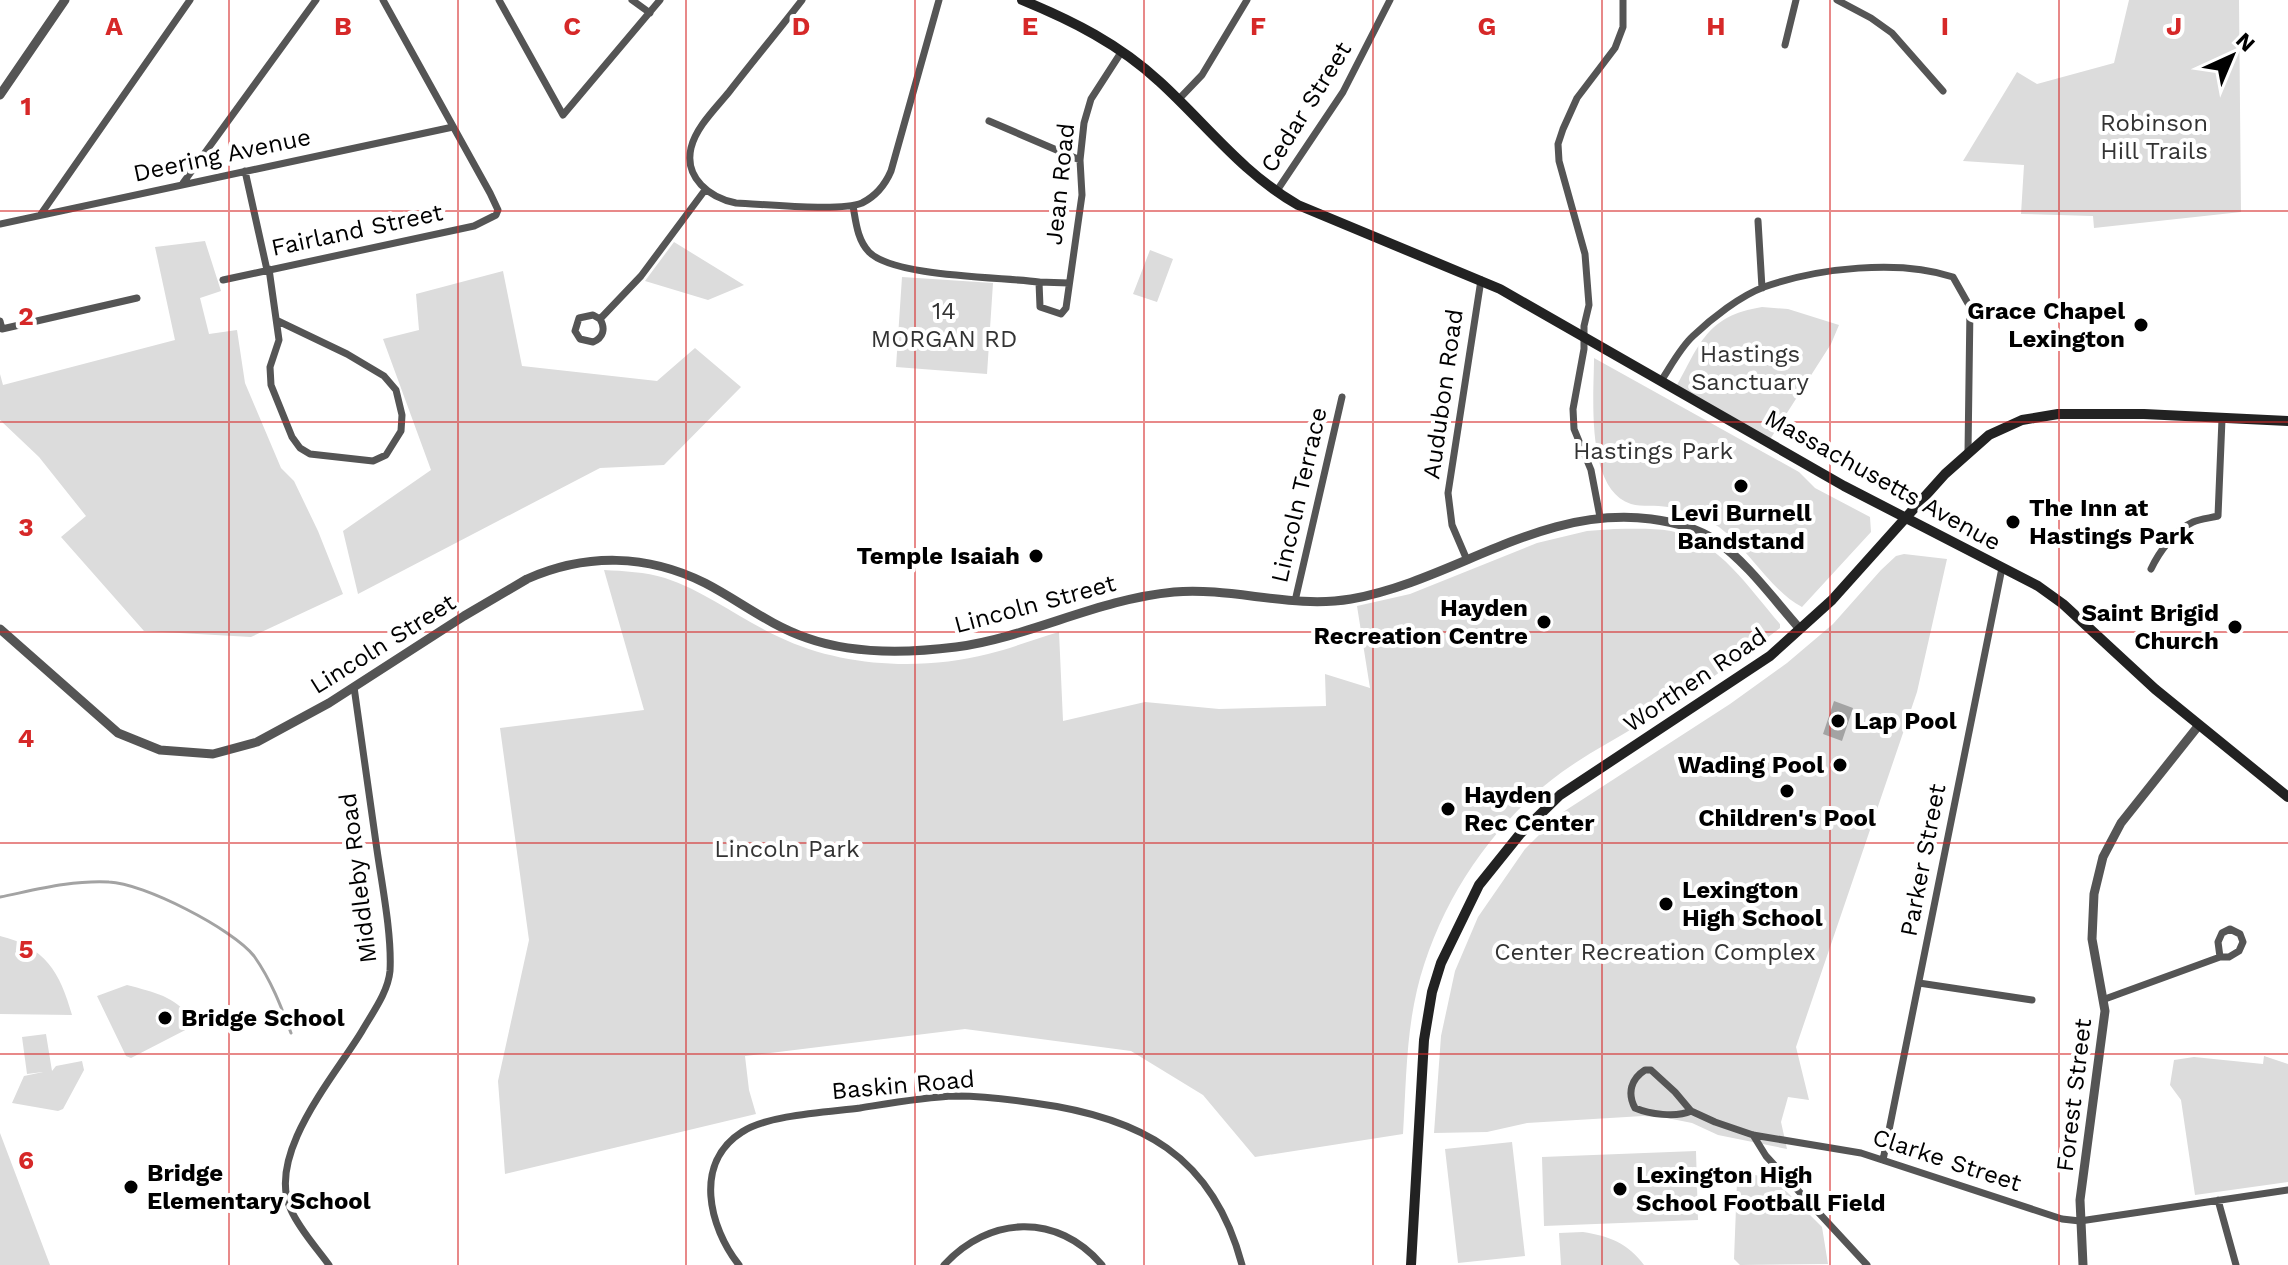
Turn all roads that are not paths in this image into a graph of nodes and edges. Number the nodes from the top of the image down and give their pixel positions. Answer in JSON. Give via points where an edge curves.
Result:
{"nodes":[{"id":1,"x":65,"y":0,"type":"edge"},
{"id":2,"x":190,"y":0,"type":"edge"},
{"id":3,"x":316,"y":0,"type":"edge"},
{"id":4,"x":383,"y":0,"type":"edge"},
{"id":5,"x":499,"y":0,"type":"edge"},
{"id":6,"x":632,"y":0,"type":"edge"},
{"id":7,"x":660,"y":0,"type":"edge"},
{"id":8,"x":802,"y":0,"type":"edge"},
{"id":9,"x":939,"y":0,"type":"edge"},
{"id":10,"x":1022,"y":0,"type":"edge"},
{"id":11,"x":1247,"y":0,"type":"edge"},
{"id":12,"x":1390,"y":0,"type":"edge"},
{"id":13,"x":1623,"y":0,"type":"edge"},
{"id":14,"x":1796,"y":0,"type":"edge"},
{"id":15,"x":1837,"y":0,"type":"edge"},
{"id":16,"x":650,"y":13,"type":"junction"},
{"id":17,"x":1785,"y":45,"type":"dead end"},
{"id":18,"x":1122,"y":51,"type":"junction"},
{"id":19,"x":1943,"y":91,"type":"dead end"},
{"id":20,"x":0,"y":95,"type":"edge"},
{"id":21,"x":1178,"y":100,"type":"junction"},
{"id":22,"x":989,"y":121,"type":"dead end"},
{"id":23,"x":453,"y":127,"type":"junction"},
{"id":24,"x":1080,"y":160,"type":"junction"},
{"id":25,"x":245,"y":171,"type":"junction"},
{"id":26,"x":183,"y":183,"type":"junction"},
{"id":27,"x":705,"y":190,"type":"junction"},
{"id":28,"x":1276,"y":192,"type":"junction"},
{"id":29,"x":853,"y":206,"type":"junction"},
{"id":30,"x":41,"y":214,"type":"junction"},
{"id":31,"x":1758,"y":221,"type":"dead end"},
{"id":32,"x":0,"y":224,"type":"edge"},
{"id":33,"x":268,"y":270,"type":"junction"},
{"id":34,"x":1481,"y":279,"type":"junction"},
{"id":35,"x":223,"y":280,"type":"dead end"},
{"id":36,"x":1039,"y":282,"type":"junction"},
{"id":37,"x":1069,"y":283,"type":"junction"},
{"id":38,"x":1762,"y":288,"type":"junction"},
{"id":39,"x":137,"y":298,"type":"dead end"},
{"id":40,"x":600,"y":319,"type":"junction"},
{"id":41,"x":278,"y":321,"type":"junction"},
{"id":42,"x":1,"y":325,"type":"edge"},
{"id":43,"x":1584,"y":337,"type":"junction"},
{"id":44,"x":1661,"y":381,"type":"junction"},
{"id":45,"x":1342,"y":397,"type":"dead end"},
{"id":46,"x":2222,"y":419,"type":"junction"},
{"id":47,"x":2288,"y":421,"type":"edge"},
{"id":48,"x":1968,"y":452,"type":"junction"},
{"id":49,"x":1600,"y":517,"type":"junction"},
{"id":50,"x":1905,"y":518,"type":"junction"},
{"id":51,"x":1467,"y":560,"type":"junction"},
{"id":52,"x":2002,"y":568,"type":"junction"},
{"id":53,"x":2151,"y":569,"type":"dead end"},
{"id":54,"x":1295,"y":601,"type":"junction"},
{"id":55,"x":0,"y":629,"type":"edge"},
{"id":56,"x":1800,"y":629,"type":"junction"},
{"id":57,"x":354,"y":687,"type":"junction"},
{"id":58,"x":2199,"y":725,"type":"junction"},
{"id":59,"x":2288,"y":797,"type":"edge"},
{"id":60,"x":2220,"y":957,"type":"dead end"},
{"id":61,"x":1919,"y":983,"type":"junction"},
{"id":62,"x":2105,"y":999,"type":"junction"},
{"id":63,"x":2032,"y":1000,"type":"dead end"},
{"id":64,"x":1691,"y":1111,"type":"junction"},
{"id":65,"x":1753,"y":1135,"type":"junction"},
{"id":66,"x":1883,"y":1160,"type":"junction"},
{"id":67,"x":2288,"y":1190,"type":"edge"},
{"id":68,"x":2218,"y":1200,"type":"junction"},
{"id":69,"x":2080,"y":1221,"type":"junction"},
{"id":70,"x":329,"y":1265,"type":"edge"},
{"id":71,"x":739,"y":1265,"type":"edge"},
{"id":72,"x":944,"y":1265,"type":"edge"},
{"id":73,"x":1102,"y":1265,"type":"edge"},
{"id":74,"x":1242,"y":1265,"type":"edge"},
{"id":75,"x":1411,"y":1265,"type":"edge"},
{"id":76,"x":1867,"y":1265,"type":"edge"},
{"id":77,"x":2083,"y":1265,"type":"edge"},
{"id":78,"x":2236,"y":1265,"type":"edge"}],
"edges":[{"from":1,"to":20,"type":"street"},
{"from":2,"to":30,"type":"street"},
{"from":3,"to":26,"type":"street"},
{"from":4,"to":23,"type":"street"},
{"from":5,"to":16,"type":"street","via":[[563,115]]},
{"from":6,"to":16,"type":"street"},
{"from":7,"to":16,"type":"street"},
{"from":8,"to":27,"type":"street","via":[[694,140],[692,170]]},
{"from":9,"to":29,"type":"street","via":[[887,179],[876,194]]},
{"from":10,"to":18,"type":"main road","name":"Massachusetts Avenue"},
{"from":11,"to":21,"type":"street","via":[[1202,75]]},
{"from":12,"to":28,"type":"street","name":"Cedar Street","via":[[1343,92]]},
{"from":13,"to":43,"type":"street","via":[[1623,27],[1615,48],[1577,98],[1558,144],[1585,254],[1589,305]]},
{"from":14,"to":17,"type":"street"},
{"from":15,"to":19,"type":"street","via":[[1892,33]]},
{"from":18,"to":21,"type":"main road","name":"Massachusetts Avenue"},
{"from":18,"to":24,"type":"street","name":"Jean Road","via":[[1091,99]]},
{"from":21,"to":28,"type":"main road","name":"Massachusetts Avenue"},
{"from":22,"to":24,"type":"street"},
{"from":23,"to":25,"type":"street","name":"Deering Avenue"},
{"from":23,"to":33,"type":"street","name":"Fairland Street","via":[[496,215],[474,226]]},
{"from":24,"to":37,"type":"street","name":"Jean Road","via":[[1082,195]]},
{"from":25,"to":26,"type":"street","name":"Deering Avenue"},
{"from":25,"to":33,"type":"street"},
{"from":26,"to":30,"type":"street","name":"Deering Avenue"},
{"from":27,"to":29,"type":"street","via":[[736,203]]},
{"from":27,"to":40,"type":"street","via":[[641,276]]},
{"from":28,"to":34,"type":"main road","name":"Massachusetts Avenue"},
{"from":29,"to":36,"type":"street","via":[[860,238],[884,263]]},
{"from":30,"to":32,"type":"street","name":"Deering Avenue"},
{"from":31,"to":38,"type":"street"},
{"from":33,"to":35,"type":"street","name":"Fairland Street"},
{"from":33,"to":41,"type":"street"},
{"from":34,"to":43,"type":"main road","name":"Massachusetts Avenue"},
{"from":34,"to":51,"type":"street","name":"Audubon Road","via":[[1448,493],[1452,525]]},
{"from":36,"to":37,"type":"street"},
{"from":36,"to":37,"type":"street","name":"Jean Road","via":[[1040,307],[1061,314]]},
{"from":38,"to":44,"type":"street","via":[[1691,337]]},
{"from":38,"to":48,"type":"street","via":[[1885,267],[1953,277],[1970,307]]},
{"from":39,"to":42,"type":"street"},
{"from":40,"to":40,"type":"street","via":[[601,337],[593,342],[580,339],[575,331],[579,318]]},
{"from":41,"to":41,"type":"street","via":[[271,385],[300,448],[329,458],[373,461],[386,455],[401,431],[396,390],[384,376],[347,354]]},
{"from":43,"to":44,"type":"main road","name":"Massachusetts Avenue"},
{"from":43,"to":49,"type":"street","via":[[1574,429],[1594,481]]},
{"from":44,"to":50,"type":"main road","name":"Massachusetts Avenue"},
{"from":45,"to":54,"type":"street","name":"Lincoln Terrace"},
{"from":46,"to":47,"type":"main road","name":"Worthen Road"},
{"from":46,"to":48,"type":"main road","name":"Worthen Road","via":[[2058,414],[2022,420]]},
{"from":46,"to":53,"type":"street","via":[[2218,516],[2193,522],[2178,533]]},
{"from":48,"to":50,"type":"main road","name":"Worthen Road"},
{"from":49,"to":51,"type":"street","name":"Lincoln Street","via":[[1541,530]]},
{"from":49,"to":56,"type":"street","name":"Lincoln Street","via":[[1670,522],[1705,534],[1730,553]]},
{"from":50,"to":52,"type":"main road","name":"Massachusetts Avenue"},
{"from":50,"to":56,"type":"main road","name":"Worthen Road"},
{"from":51,"to":54,"type":"street","name":"Lincoln Street","via":[[1365,596]]},
{"from":52,"to":58,"type":"main road","name":"Massachusetts Avenue","via":[[2063,604]]},
{"from":52,"to":61,"type":"street","name":"Parker Street"},
{"from":54,"to":57,"type":"street","name":"Lincoln Street","via":[[1231,592],[1176,592],[1124,600],[977,644],[928,651],[862,649],[809,639],[771,623],[704,582],[664,567],[628,559],[598,560],[555,567],[527,579]]},
{"from":55,"to":57,"type":"street","name":"Lincoln Street","via":[[106,725],[160,750],[233,750],[269,736]]},
{"from":56,"to":75,"type":"main road","name":"Worthen Road","via":[[1770,656],[1560,795],[1479,885],[1449,944],[1430,1004]]},
{"from":57,"to":70,"type":"street","name":"Middleby Road","via":[[390,969],[372,1014],[301,1127],[286,1172],[290,1209]]},
{"from":58,"to":59,"type":"main road","name":"Massachusetts Avenue"},
{"from":58,"to":62,"type":"street","name":"Forest Street","via":[[2132,807],[2103,857],[2091,931]]},
{"from":60,"to":62,"type":"street"},
{"from":61,"to":63,"type":"street"},
{"from":61,"to":66,"type":"street","name":"Parker Street"},
{"from":62,"to":69,"type":"street","name":"Forest Street"},
{"from":64,"to":64,"type":"street","name":"Clarke Street","via":[[1651,1070],[1634,1080],[1635,1108],[1665,1114]]},
{"from":64,"to":65,"type":"street","name":"Clarke Street"},
{"from":65,"to":66,"type":"street","name":"Clarke Street"},
{"from":65,"to":76,"type":"street","via":[[1766,1156]]},
{"from":66,"to":69,"type":"street","name":"Clarke Street"},
{"from":67,"to":68,"type":"street","name":"Clarke Street"},
{"from":68,"to":69,"type":"street","name":"Clarke Street"},
{"from":68,"to":78,"type":"street"},
{"from":69,"to":77,"type":"street","name":"Forest Street"},
{"from":71,"to":74,"type":"street","name":"Baskin Road","via":[[713,1218],[710,1189],[712,1165],[741,1132],[796,1117],[955,1096],[1055,1105],[1138,1129],[1197,1175],[1235,1239]]},
{"from":72,"to":73,"type":"street","via":[[972,1240],[1016,1226],[1038,1227],[1076,1242]]}]}
